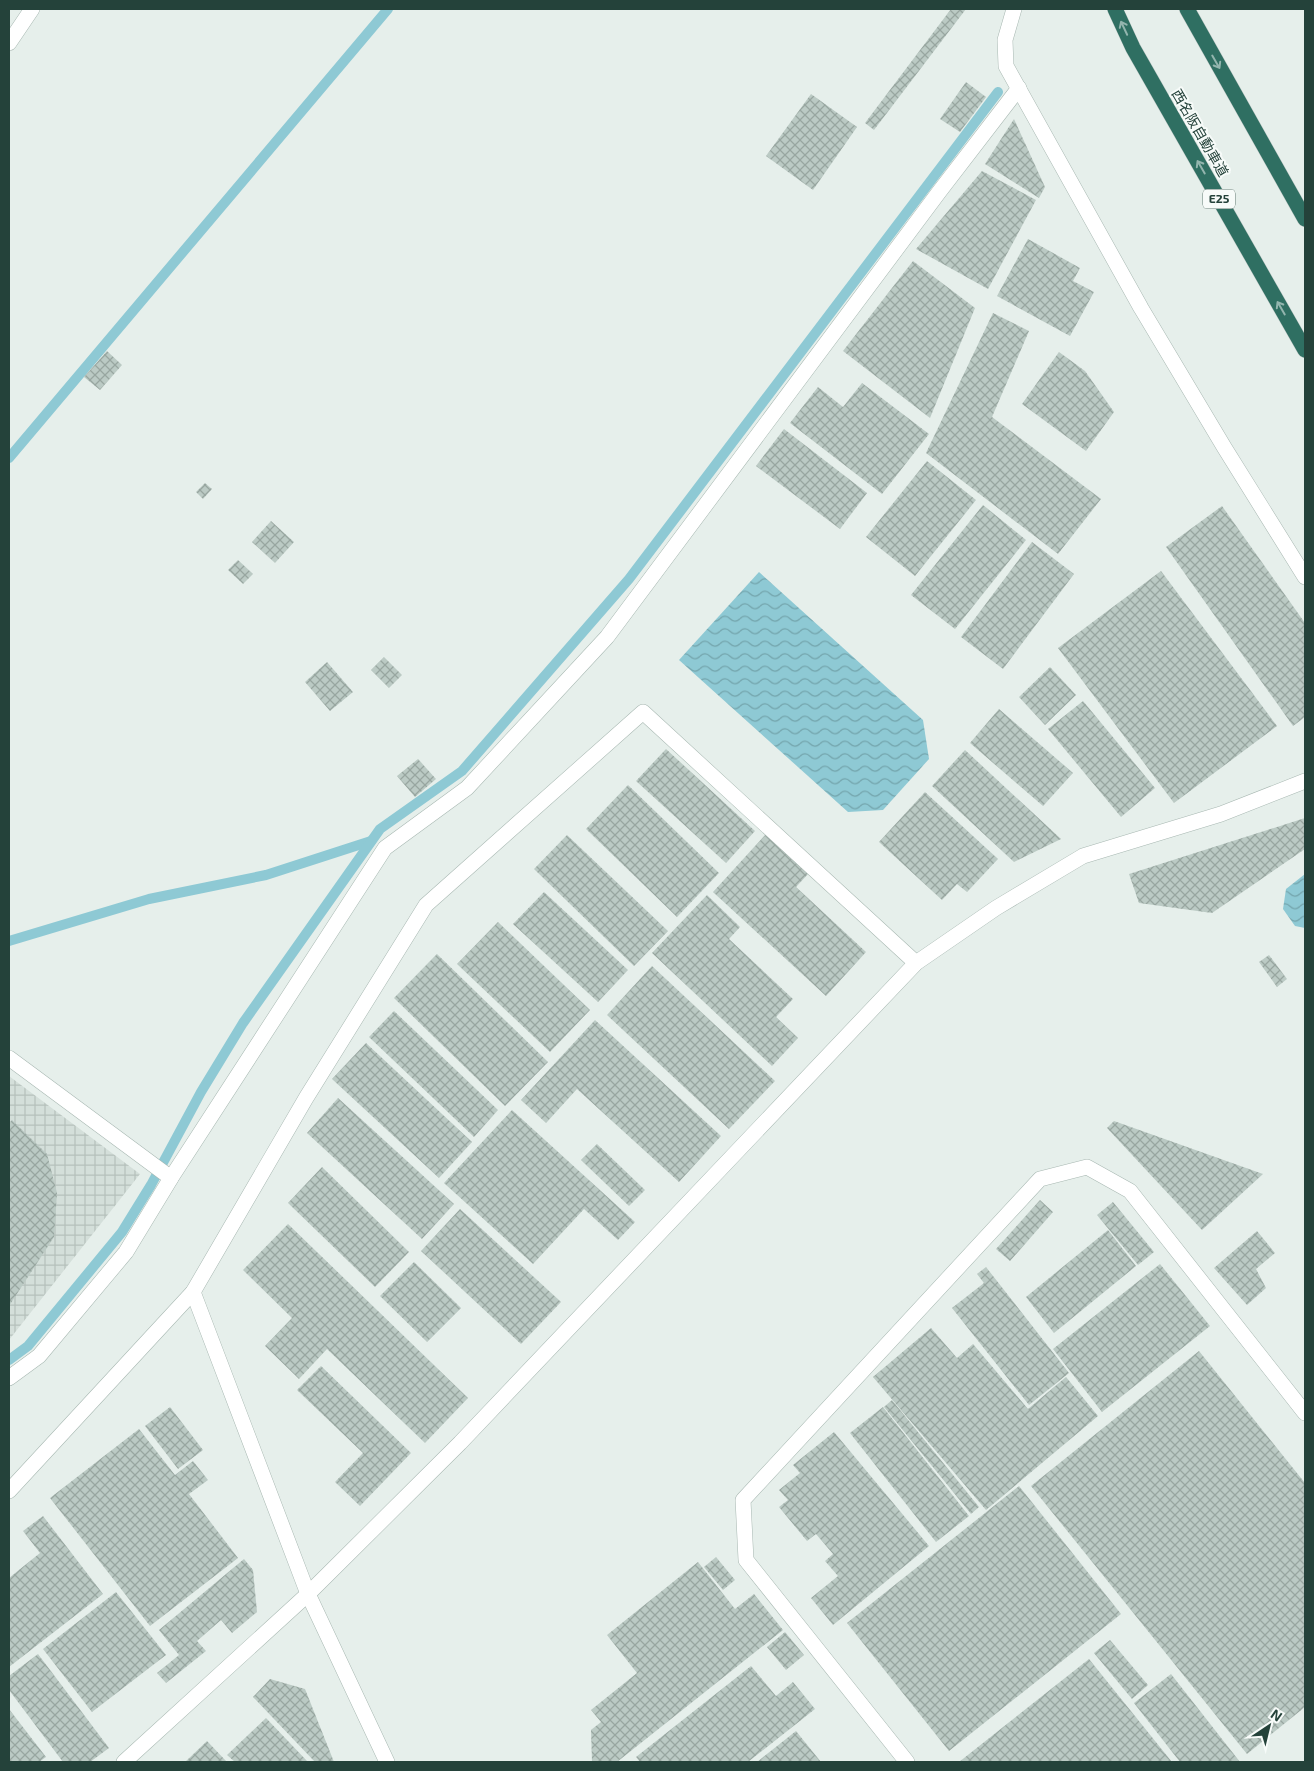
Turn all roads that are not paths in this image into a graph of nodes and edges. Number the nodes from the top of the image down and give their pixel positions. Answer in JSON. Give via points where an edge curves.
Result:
{"nodes":[{"id":1,"x":32,"y":9,"type":"edge"},
{"id":2,"x":1014,"y":9,"type":"edge"},
{"id":3,"x":1115,"y":9,"type":"edge"},
{"id":4,"x":1190,"y":14,"type":"edge"},
{"id":5,"x":9,"y":43,"type":"edge"},
{"id":6,"x":1019,"y":88,"type":"junction"},
{"id":7,"x":1305,"y":219,"type":"edge"},
{"id":8,"x":1305,"y":350,"type":"edge"},
{"id":9,"x":1305,"y":577,"type":"edge"},
{"id":10,"x":1305,"y":781,"type":"edge"},
{"id":11,"x":916,"y":963,"type":"junction"},
{"id":12,"x":9,"y":1058,"type":"edge"},
{"id":13,"x":171,"y":1178,"type":"junction"},
{"id":14,"x":193,"y":1292,"type":"junction"},
{"id":15,"x":9,"y":1378,"type":"edge"},
{"id":16,"x":1305,"y":1413,"type":"edge"},
{"id":17,"x":9,"y":1491,"type":"edge"},
{"id":18,"x":308,"y":1594,"type":"junction"},
{"id":19,"x":124,"y":1762,"type":"edge"},
{"id":20,"x":387,"y":1762,"type":"edge"},
{"id":21,"x":907,"y":1762,"type":"edge"}],
"edges":[{"from":1,"to":5,"type":"street"},
{"from":2,"to":6,"type":"street","via":[[1005,40],[1006,66]]},
{"from":8,"to":3,"type":"highway","name":"西名阪自動車道","number":"E25","one_way":true,"via":[[1133,48]]},
{"from":4,"to":7,"type":"highway","one_way":true},
{"from":6,"to":9,"type":"street","via":[[1146,316]]},
{"from":6,"to":13,"type":"street","via":[[607,637],[466,788],[385,848]]},
{"from":10,"to":11,"type":"street","via":[[1221,814],[1083,856],[996,908]]},
{"from":11,"to":14,"type":"street","via":[[643,712],[426,905],[306,1098]]},
{"from":11,"to":18,"type":"street","via":[[473,1429]]},
{"from":12,"to":13,"type":"street"},
{"from":13,"to":15,"type":"street","via":[[126,1252],[39,1356]]},
{"from":14,"to":17,"type":"street"},
{"from":14,"to":18,"type":"street"},
{"from":16,"to":21,"type":"street","via":[[1130,1191],[1087,1167],[1040,1179],[743,1500],[746,1560]]},
{"from":18,"to":19,"type":"street"},
{"from":18,"to":20,"type":"street"}]}
